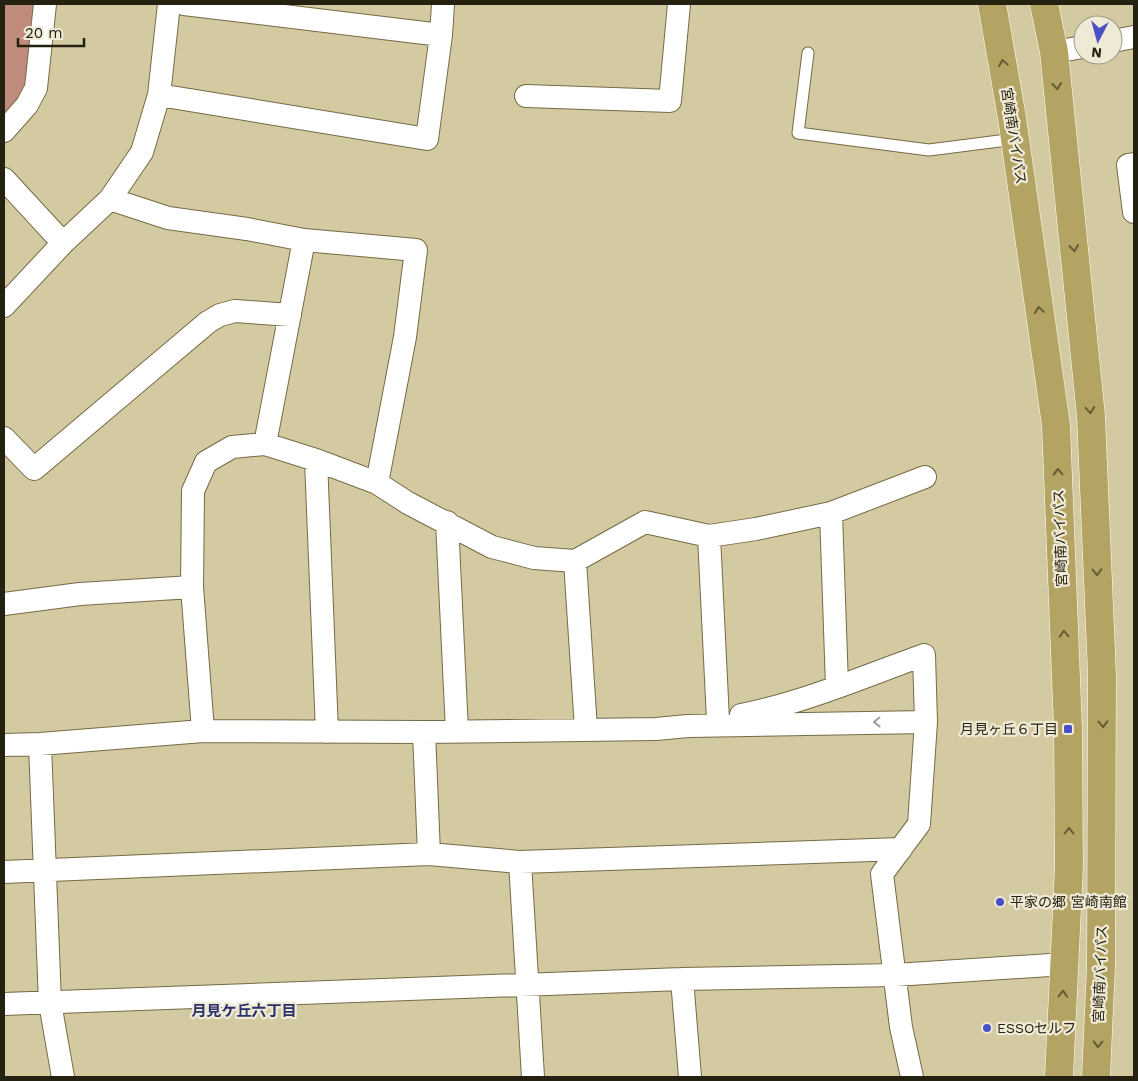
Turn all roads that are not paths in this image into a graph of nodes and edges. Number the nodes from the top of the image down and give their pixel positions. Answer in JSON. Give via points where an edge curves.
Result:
{"nodes":[{"id":1,"x":45,"y":4,"type":"edge"},
{"id":2,"x":169,"y":4,"type":"edge"},
{"id":3,"x":184,"y":4,"type":"edge"},
{"id":4,"x":443,"y":4,"type":"edge"},
{"id":5,"x":679,"y":4,"type":"edge"},
{"id":6,"x":992,"y":4,"type":"edge"},
{"id":7,"x":1044,"y":4,"type":"edge"},
{"id":8,"x":441,"y":35,"type":"junction"},
{"id":9,"x":1073,"y":48,"type":"edge"},
{"id":10,"x":1054,"y":52,"type":"junction"},
{"id":11,"x":808,"y":53,"type":"dead end"},
{"id":12,"x":159,"y":95,"type":"junction"},
{"id":13,"x":526,"y":96,"type":"dead end"},
{"id":14,"x":4,"y":131,"type":"edge"},
{"id":15,"x":1015,"y":139,"type":"junction"},
{"id":16,"x":1134,"y":164,"type":"edge"},
{"id":17,"x":4,"y":179,"type":"edge"},
{"id":18,"x":110,"y":199,"type":"junction"},
{"id":19,"x":1134,"y":212,"type":"edge"},
{"id":20,"x":304,"y":240,"type":"junction"},
{"id":21,"x":63,"y":243,"type":"junction"},
{"id":22,"x":4,"y":306,"type":"edge"},
{"id":23,"x":290,"y":315,"type":"junction"},
{"id":24,"x":4,"y":438,"type":"edge"},
{"id":25,"x":265,"y":444,"type":"junction"},
{"id":26,"x":316,"y":460,"type":"junction"},
{"id":27,"x":925,"y":477,"type":"dead end"},
{"id":28,"x":377,"y":483,"type":"junction"},
{"id":29,"x":831,"y":513,"type":"junction"},
{"id":30,"x":447,"y":522,"type":"junction"},
{"id":31,"x":709,"y":536,"type":"junction"},
{"id":32,"x":575,"y":561,"type":"junction"},
{"id":33,"x":192,"y":586,"type":"junction"},
{"id":34,"x":4,"y":604,"type":"edge"},
{"id":35,"x":837,"y":686,"type":"junction"},
{"id":36,"x":718,"y":720,"type":"junction"},
{"id":37,"x":926,"y":722,"type":"junction"},
{"id":38,"x":688,"y":726,"type":"junction"},
{"id":39,"x":586,"y":730,"type":"junction"},
{"id":40,"x":203,"y":731,"type":"junction"},
{"id":41,"x":327,"y":732,"type":"junction"},
{"id":42,"x":424,"y":732,"type":"junction"},
{"id":43,"x":457,"y":732,"type":"junction"},
{"id":44,"x":40,"y":744,"type":"junction"},
{"id":45,"x":4,"y":745,"type":"edge"},
{"id":46,"x":901,"y":849,"type":"junction"},
{"id":47,"x":429,"y":854,"type":"junction"},
{"id":48,"x":520,"y":862,"type":"junction"},
{"id":49,"x":45,"y":870,"type":"junction"},
{"id":50,"x":4,"y":872,"type":"edge"},
{"id":51,"x":1065,"y":964,"type":"junction"},
{"id":52,"x":895,"y":975,"type":"junction"},
{"id":53,"x":682,"y":978,"type":"junction"},
{"id":54,"x":528,"y":984,"type":"junction"},
{"id":55,"x":50,"y":1003,"type":"junction"},
{"id":56,"x":4,"y":1004,"type":"edge"},
{"id":57,"x":63,"y":1077,"type":"edge"},
{"id":58,"x":533,"y":1077,"type":"edge"},
{"id":59,"x":690,"y":1077,"type":"edge"},
{"id":60,"x":912,"y":1077,"type":"edge"},
{"id":61,"x":1059,"y":1077,"type":"edge"},
{"id":62,"x":1096,"y":1077,"type":"edge"}],
"edges":[{"from":1,"to":14,"type":"street","via":[[36,88]]},
{"from":2,"to":12,"type":"street"},
{"from":3,"to":8,"type":"street"},
{"from":4,"to":8,"type":"street"},
{"from":5,"to":13,"type":"street","via":[[670,101]]},
{"from":15,"to":6,"type":"highway","name":"宮崎南バイパス","one_way":true},
{"from":7,"to":10,"type":"highway","name":"宮崎南バイパス"},
{"from":8,"to":12,"type":"street","via":[[427,139]]},
{"from":9,"to":10,"type":"street"},
{"from":10,"to":62,"type":"highway","name":"宮崎南バイパス","one_way":true,"via":[[1091,416],[1101,656],[1101,966]]},
{"from":11,"to":15,"type":"lane","via":[[798,133],[929,150]]},
{"from":12,"to":18,"type":"street","via":[[142,152]]},
{"from":51,"to":15,"type":"highway","name":"宮崎南バイパス","one_way":true,"via":[[1069,866],[1068,729],[1056,425]]},
{"from":16,"to":19,"type":"street","via":[[1128,165]]},
{"from":17,"to":21,"type":"street"},
{"from":18,"to":20,"type":"street","via":[[168,218]]},
{"from":18,"to":21,"type":"street"},
{"from":20,"to":23,"type":"street"},
{"from":20,"to":28,"type":"street","via":[[416,250],[405,337]]},
{"from":21,"to":22,"type":"street"},
{"from":23,"to":24,"type":"street","via":[[235,311],[208,322],[34,469]]},
{"from":23,"to":25,"type":"street"},
{"from":25,"to":26,"type":"street"},
{"from":25,"to":33,"type":"street","via":[[232,447],[206,462],[193,491]]},
{"from":26,"to":28,"type":"street"},
{"from":26,"to":41,"type":"street"},
{"from":27,"to":29,"type":"street"},
{"from":28,"to":30,"type":"street"},
{"from":29,"to":31,"type":"street"},
{"from":29,"to":35,"type":"street"},
{"from":30,"to":32,"type":"street","via":[[492,547],[534,558]]},
{"from":30,"to":43,"type":"street"},
{"from":31,"to":32,"type":"street","via":[[644,522]]},
{"from":31,"to":36,"type":"street"},
{"from":32,"to":39,"type":"street"},
{"from":33,"to":34,"type":"street","via":[[80,594]]},
{"from":33,"to":40,"type":"street"},
{"from":35,"to":36,"type":"street","via":[[761,711]]},
{"from":35,"to":37,"type":"street","via":[[924,655]]},
{"from":36,"to":38,"type":"street"},
{"from":37,"to":38,"type":"street","one_way":true},
{"from":37,"to":46,"type":"street","via":[[918,824]]},
{"from":38,"to":39,"type":"street"},
{"from":39,"to":43,"type":"street"},
{"from":40,"to":41,"type":"street"},
{"from":40,"to":44,"type":"street"},
{"from":41,"to":42,"type":"street"},
{"from":42,"to":43,"type":"street"},
{"from":42,"to":47,"type":"street"},
{"from":44,"to":45,"type":"street"},
{"from":44,"to":49,"type":"street"},
{"from":46,"to":48,"type":"street"},
{"from":46,"to":52,"type":"street","via":[[882,874]]},
{"from":47,"to":48,"type":"street"},
{"from":47,"to":49,"type":"street"},
{"from":48,"to":54,"type":"street"},
{"from":49,"to":50,"type":"street"},
{"from":49,"to":55,"type":"street"},
{"from":51,"to":52,"type":"street"},
{"from":61,"to":51,"type":"highway","name":"宮崎南バイパス","one_way":true},
{"from":52,"to":53,"type":"street"},
{"from":52,"to":60,"type":"street","via":[[901,1027]]},
{"from":53,"to":54,"type":"street"},
{"from":53,"to":59,"type":"street"},
{"from":54,"to":55,"type":"street"},
{"from":54,"to":58,"type":"street"},
{"from":55,"to":56,"type":"street"},
{"from":55,"to":57,"type":"street"}]}
